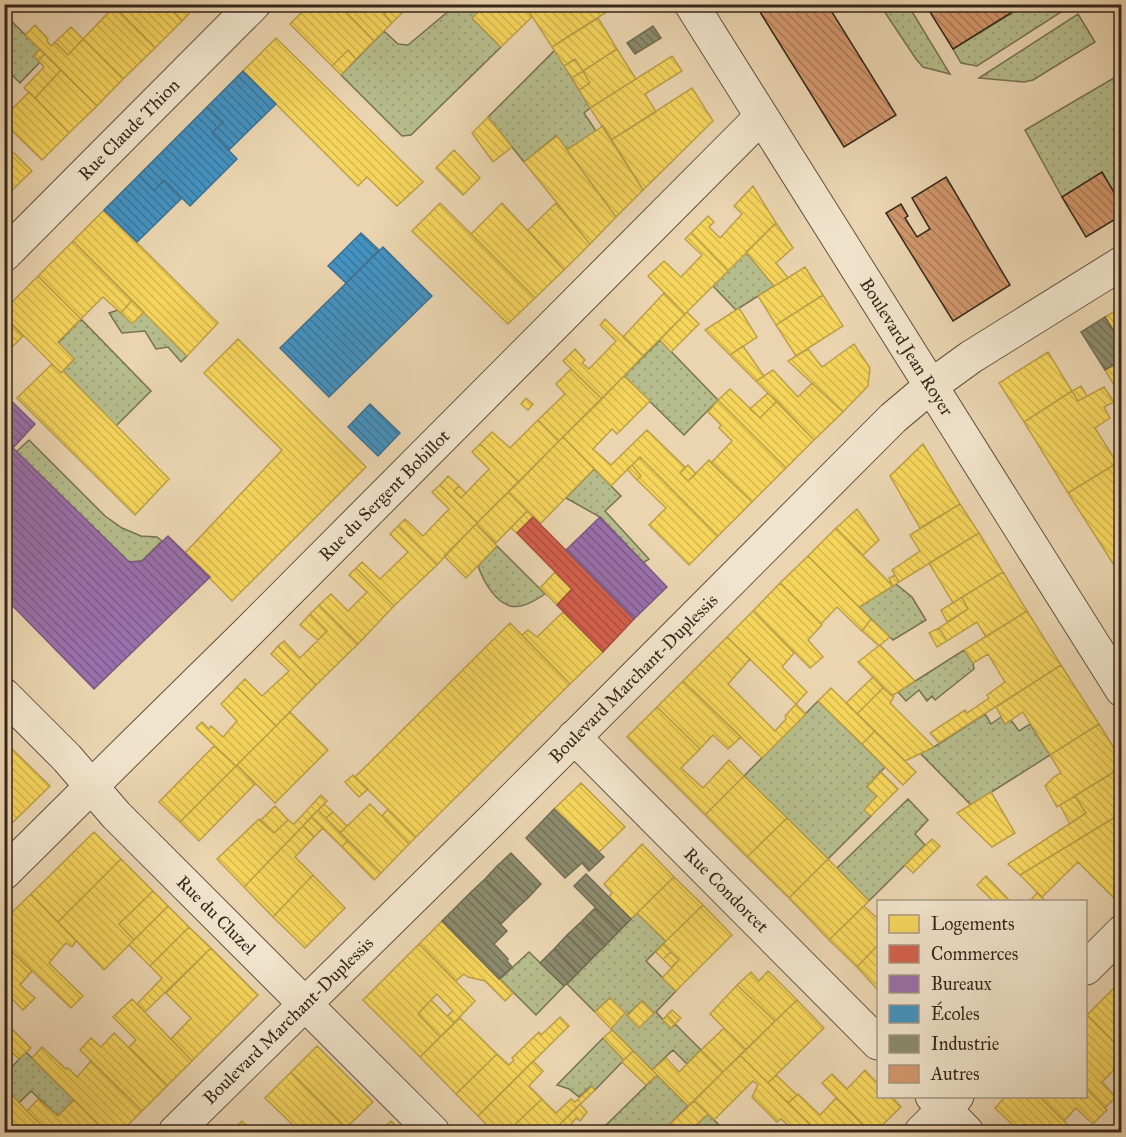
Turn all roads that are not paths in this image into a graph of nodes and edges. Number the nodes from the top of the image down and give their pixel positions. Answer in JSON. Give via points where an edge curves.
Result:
{"nodes":[{"id":1,"x":254,"y":4,"type":"edge"},
{"id":2,"x":691,"y":4,"type":"edge"},
{"id":3,"x":761,"y":117,"type":"junction"},
{"id":4,"x":4,"y":255,"type":"edge"},
{"id":5,"x":1122,"y":263,"type":"edge"},
{"id":6,"x":931,"y":386,"type":"junction"},
{"id":7,"x":1122,"y":690,"type":"edge"},
{"id":8,"x":4,"y":695,"type":"edge"},
{"id":9,"x":574,"y":737,"type":"junction"},
{"id":10,"x":91,"y":786,"type":"junction"},
{"id":11,"x":4,"y":873,"type":"edge"},
{"id":12,"x":1122,"y":932,"type":"edge"},
{"id":13,"x":1087,"y":967,"type":"edge"},
{"id":14,"x":304,"y":1004,"type":"junction"},
{"id":15,"x":877,"y":1040,"type":"edge"},
{"id":16,"x":945,"y":1101,"type":"edge"},
{"id":17,"x":175,"y":1132,"type":"edge"},
{"id":18,"x":433,"y":1132,"type":"edge"},
{"id":19,"x":921,"y":1132,"type":"edge"},
{"id":20,"x":967,"y":1132,"type":"edge"}],
"edges":[{"from":1,"to":4,"type":"street","name":"Rue Claude Thion"},
{"from":2,"to":3,"type":"street","name":"Boulevard Jean Royer"},
{"from":3,"to":6,"type":"street","name":"Boulevard Jean Royer"},
{"from":3,"to":10,"type":"street","name":"Rue du Sergent Bobillot"},
{"from":5,"to":6,"type":"street","name":"Boulevard Marchant-Duplessis"},
{"from":6,"to":7,"type":"street","name":"Boulevard Jean Royer"},
{"from":6,"to":9,"type":"street","name":"Boulevard Marchant-Duplessis","via":[[886,425]]},
{"from":8,"to":10,"type":"street","name":"Rue du Cluzel"},
{"from":9,"to":14,"type":"street","name":"Boulevard Marchant-Duplessis"},
{"from":9,"to":15,"type":"street","name":"Rue Condorcet"},
{"from":10,"to":11,"type":"street","name":"Rue du Sergent Bobillot"},
{"from":10,"to":14,"type":"street","name":"Rue du Cluzel"},
{"from":12,"to":13,"type":"street"},
{"from":14,"to":17,"type":"street","name":"Boulevard Marchant-Duplessis"},
{"from":14,"to":18,"type":"street","name":"Rue du Cluzel"},
{"from":16,"to":19,"type":"street"},
{"from":16,"to":20,"type":"street"}]}
